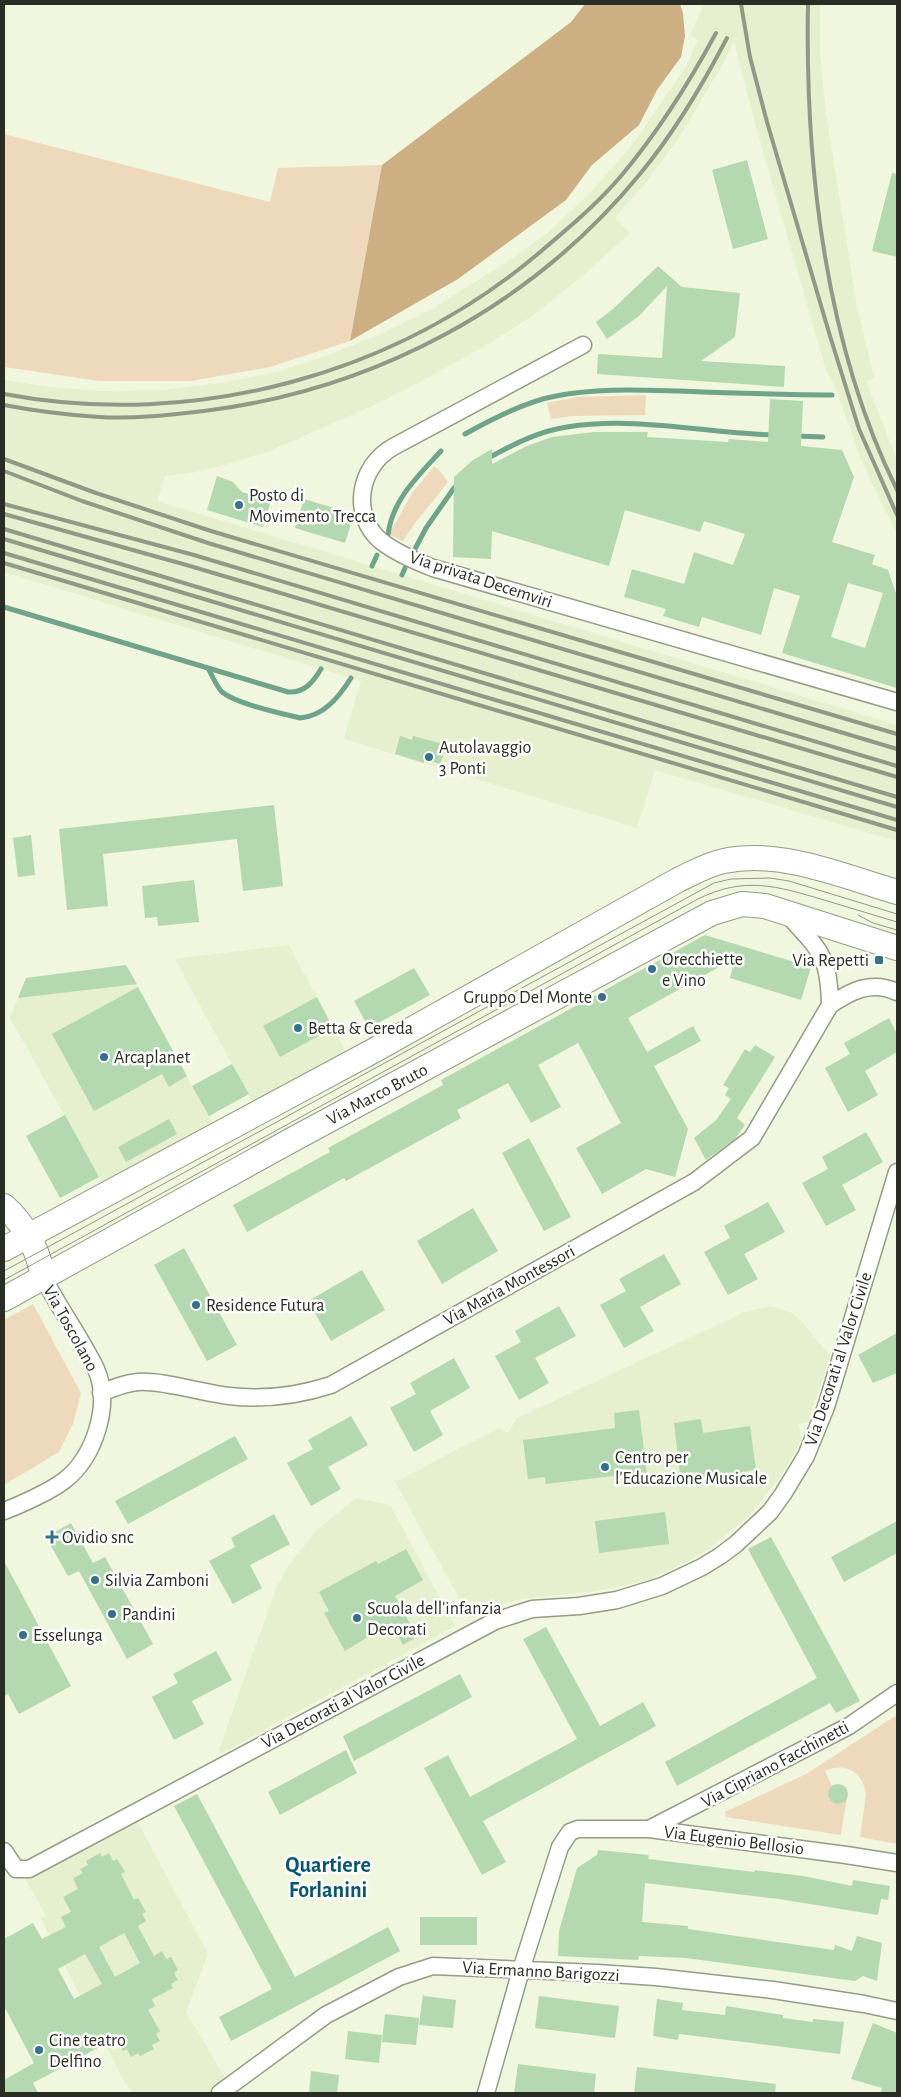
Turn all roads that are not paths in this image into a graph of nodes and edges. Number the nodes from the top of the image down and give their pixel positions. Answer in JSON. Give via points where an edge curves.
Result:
{"nodes":[{"id":1,"x":583,"y":345,"type":"dead end"},
{"id":2,"x":897,"y":702,"type":"edge"},
{"id":3,"x":897,"y":892,"type":"edge"},
{"id":4,"x":785,"y":913,"type":"junction"},
{"id":5,"x":897,"y":948,"type":"edge"},
{"id":6,"x":897,"y":992,"type":"edge"},
{"id":7,"x":830,"y":1006,"type":"junction"},
{"id":8,"x":897,"y":1172,"type":"edge"},
{"id":9,"x":4,"y":1206,"type":"edge"},
{"id":10,"x":28,"y":1236,"type":"junction"},
{"id":11,"x":4,"y":1249,"type":"edge"},
{"id":12,"x":43,"y":1277,"type":"junction"},
{"id":13,"x":4,"y":1299,"type":"edge"},
{"id":14,"x":101,"y":1393,"type":"junction"},
{"id":15,"x":4,"y":1511,"type":"edge"},
{"id":16,"x":897,"y":1693,"type":"edge"},
{"id":17,"x":649,"y":1829,"type":"junction"},
{"id":18,"x":4,"y":1851,"type":"edge"},
{"id":19,"x":897,"y":1864,"type":"edge"},
{"id":20,"x":521,"y":1970,"type":"junction"},
{"id":21,"x":897,"y":2011,"type":"edge"},
{"id":22,"x":220,"y":2093,"type":"edge"},
{"id":23,"x":486,"y":2093,"type":"edge"}],
"edges":[{"from":1,"to":2,"type":"street","name":"Via privata Decemviri","via":[[378,458],[365,477],[362,494],[365,517],[375,534],[396,551],[433,568]]},
{"from":3,"to":10,"type":"main road","via":[[769,858],[722,861],[678,880],[373,1051]]},
{"from":4,"to":5,"type":"main road","name":"Via Marco Bruto"},
{"from":4,"to":7,"type":"street","via":[[824,957],[830,985]]},
{"from":4,"to":12,"type":"main road","name":"Via Marco Bruto","via":[[765,906],[742,904],[712,914]]},
{"from":6,"to":7,"type":"street","via":[[875,986],[863,987]]},
{"from":7,"to":14,"type":"street","name":"Via Maria Montessori","via":[[752,1138],[694,1182],[330,1385],[284,1397],[231,1396],[143,1382],[129,1383]]},
{"from":8,"to":18,"type":"street","name":"Via Decorati al Valor Civile","via":[[826,1407],[806,1456],[770,1512],[736,1544],[702,1568],[640,1594],[598,1603],[532,1609],[494,1621],[29,1869],[16,1869]]},
{"from":9,"to":10,"type":"main road"},
{"from":10,"to":11,"type":"main road"},
{"from":10,"to":12,"type":"main road","via":[[40,1260]]},
{"from":12,"to":13,"type":"main road","name":"Via Marco Bruto"},
{"from":12,"to":14,"type":"street","name":"Via Toscolano","via":[[96,1370]]},
{"from":14,"to":15,"type":"street","name":"Via Toscolano","via":[[96,1435],[72,1473],[63,1481]]},
{"from":16,"to":17,"type":"street","name":"Via Cipriano Facchinetti","via":[[849,1726]]},
{"from":17,"to":19,"type":"street","name":"Via Eugenio Bellosio"},
{"from":17,"to":20,"type":"street","name":"Via Eugenio Bellosio","via":[[578,1828],[570,1832],[560,1847]]},
{"from":20,"to":21,"type":"street","name":"Via Ermanno Barigozzi","via":[[597,1972],[684,1980],[831,1998]]},
{"from":20,"to":22,"type":"street","name":"Via Ermanno Barigozzi","via":[[432,1966],[410,1972],[314,2023]]},
{"from":20,"to":23,"type":"street"}]}
